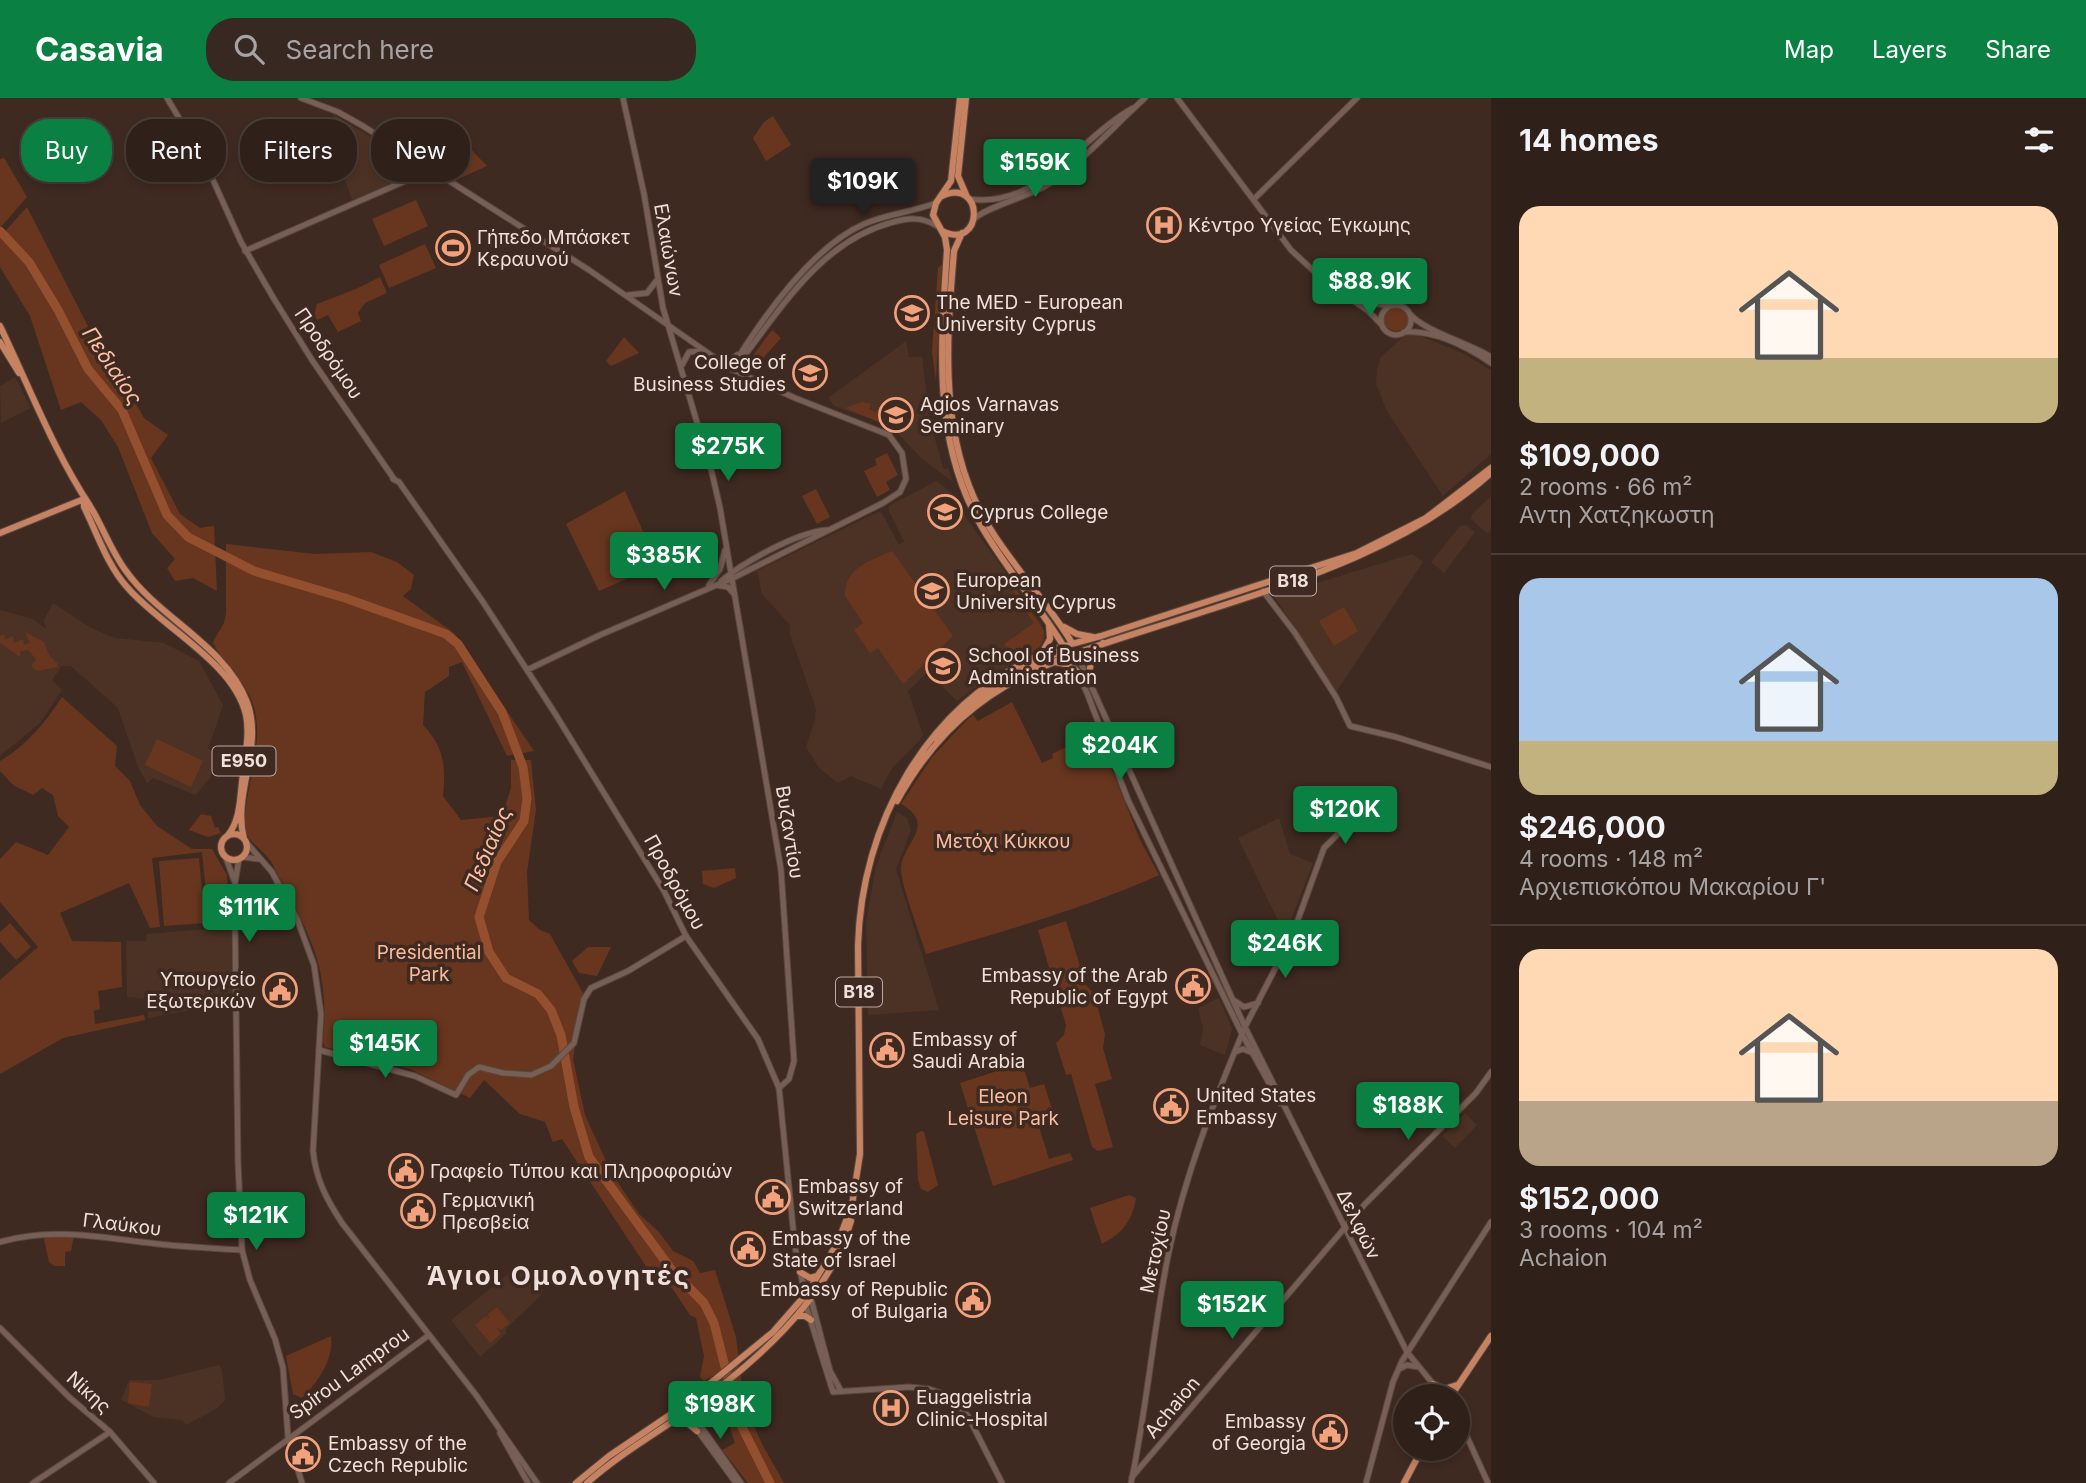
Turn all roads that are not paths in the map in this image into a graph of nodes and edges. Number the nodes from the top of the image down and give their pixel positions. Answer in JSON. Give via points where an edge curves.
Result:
{"nodes":[{"id":1,"x":167,"y":98,"type":"edge"},
{"id":2,"x":301,"y":98,"type":"edge"},
{"id":3,"x":623,"y":98,"type":"edge"},
{"id":4,"x":960,"y":98,"type":"edge"},
{"id":5,"x":966,"y":98,"type":"edge"},
{"id":6,"x":1145,"y":98,"type":"edge"},
{"id":7,"x":1177,"y":98,"type":"edge"},
{"id":8,"x":1357,"y":98,"type":"edge"},
{"id":9,"x":1136,"y":106,"type":"junction"},
{"id":10,"x":371,"y":132,"type":"edge"},
{"id":11,"x":403,"y":182,"type":"edge"},
{"id":12,"x":447,"y":182,"type":"edge"},
{"id":13,"x":942,"y":197,"type":"junction"},
{"id":14,"x":968,"y":198,"type":"junction"},
{"id":15,"x":1254,"y":199,"type":"junction"},
{"id":16,"x":936,"y":203,"type":"junction"},
{"id":17,"x":974,"y":219,"type":"junction"},
{"id":18,"x":939,"y":228,"type":"junction"},
{"id":19,"x":962,"y":233,"type":"junction"},
{"id":20,"x":245,"y":251,"type":"junction"},
{"id":21,"x":657,"y":278,"type":"junction"},
{"id":22,"x":625,"y":295,"type":"junction"},
{"id":23,"x":1353,"y":300,"type":"junction"},
{"id":24,"x":1390,"y":306,"type":"junction"},
{"id":25,"x":1409,"y":313,"type":"junction"},
{"id":26,"x":668,"y":325,"type":"junction"},
{"id":27,"x":1382,"y":325,"type":"junction"},
{"id":28,"x":0,"y":326,"type":"edge"},
{"id":29,"x":1404,"y":332,"type":"junction"},
{"id":30,"x":0,"y":342,"type":"edge"},
{"id":31,"x":2,"y":349,"type":"edge"},
{"id":32,"x":747,"y":349,"type":"junction"},
{"id":33,"x":702,"y":351,"type":"junction"},
{"id":34,"x":1491,"y":358,"type":"edge"},
{"id":35,"x":714,"y":359,"type":"junction"},
{"id":36,"x":1491,"y":363,"type":"edge"},
{"id":37,"x":681,"y":368,"type":"junction"},
{"id":38,"x":733,"y":370,"type":"junction"},
{"id":39,"x":21,"y":374,"type":"junction"},
{"id":40,"x":750,"y":379,"type":"junction"},
{"id":41,"x":1491,"y":468,"type":"edge"},
{"id":42,"x":1491,"y":473,"type":"edge"},
{"id":43,"x":84,"y":499,"type":"junction"},
{"id":44,"x":827,"y":530,"type":"junction"},
{"id":45,"x":0,"y":533,"type":"edge"},
{"id":46,"x":727,"y":544,"type":"junction"},
{"id":47,"x":728,"y":552,"type":"junction"},
{"id":48,"x":747,"y":564,"type":"junction"},
{"id":49,"x":124,"y":568,"type":"junction"},
{"id":50,"x":116,"y":573,"type":"junction"},
{"id":51,"x":732,"y":575,"type":"junction"},
{"id":52,"x":713,"y":585,"type":"junction"},
{"id":53,"x":1263,"y":591,"type":"junction"},
{"id":54,"x":736,"y":597,"type":"junction"},
{"id":55,"x":1048,"y":619,"type":"junction"},
{"id":56,"x":1059,"y":624,"type":"junction"},
{"id":57,"x":1103,"y":639,"type":"junction"},
{"id":58,"x":1071,"y":648,"type":"junction"},
{"id":59,"x":1040,"y":655,"type":"junction"},
{"id":60,"x":1050,"y":662,"type":"junction"},
{"id":61,"x":527,"y":670,"type":"junction"},
{"id":62,"x":1078,"y":673,"type":"junction"},
{"id":63,"x":1089,"y":679,"type":"junction"},
{"id":64,"x":919,"y":758,"type":"junction"},
{"id":65,"x":1491,"y":767,"type":"edge"},
{"id":66,"x":1350,"y":822,"type":"dead end"},
{"id":67,"x":228,"y":835,"type":"junction"},
{"id":68,"x":245,"y":841,"type":"junction"},
{"id":69,"x":226,"y":858,"type":"junction"},
{"id":70,"x":240,"y":858,"type":"junction"},
{"id":71,"x":262,"y":860,"type":"junction"},
{"id":72,"x":235,"y":883,"type":"junction"},
{"id":73,"x":686,"y":936,"type":"junction"},
{"id":74,"x":1233,"y":999,"type":"junction"},
{"id":75,"x":1258,"y":1003,"type":"junction"},
{"id":76,"x":1245,"y":1027,"type":"junction"},
{"id":77,"x":1242,"y":1034,"type":"junction"},
{"id":78,"x":318,"y":1050,"type":"junction"},
{"id":79,"x":1235,"y":1052,"type":"junction"},
{"id":80,"x":1253,"y":1053,"type":"junction"},
{"id":81,"x":1491,"y":1072,"type":"edge"},
{"id":82,"x":779,"y":1088,"type":"junction"},
{"id":83,"x":1285,"y":1108,"type":"junction"},
{"id":84,"x":1491,"y":1222,"type":"edge"},
{"id":85,"x":1344,"y":1228,"type":"junction"},
{"id":86,"x":0,"y":1242,"type":"edge"},
{"id":87,"x":242,"y":1250,"type":"junction"},
{"id":88,"x":801,"y":1276,"type":"junction"},
{"id":89,"x":818,"y":1276,"type":"junction"},
{"id":90,"x":807,"y":1296,"type":"junction"},
{"id":91,"x":806,"y":1306,"type":"junction"},
{"id":92,"x":796,"y":1317,"type":"junction"},
{"id":93,"x":811,"y":1320,"type":"junction"},
{"id":94,"x":0,"y":1328,"type":"edge"},
{"id":95,"x":429,"y":1335,"type":"junction"},
{"id":96,"x":1491,"y":1336,"type":"edge"},
{"id":97,"x":1407,"y":1352,"type":"junction"},
{"id":98,"x":740,"y":1364,"type":"junction"},
{"id":99,"x":1419,"y":1367,"type":"junction"},
{"id":100,"x":1397,"y":1371,"type":"junction"},
{"id":101,"x":1433,"y":1384,"type":"edge"},
{"id":102,"x":1458,"y":1384,"type":"edge"},
{"id":103,"x":836,"y":1388,"type":"junction"},
{"id":104,"x":685,"y":1408,"type":"junction"},
{"id":105,"x":670,"y":1423,"type":"junction"},
{"id":106,"x":499,"y":1430,"type":"junction"},
{"id":107,"x":696,"y":1431,"type":"junction"},
{"id":108,"x":110,"y":1432,"type":"junction"},
{"id":109,"x":288,"y":1437,"type":"junction"},
{"id":110,"x":1470,"y":1443,"type":"edge"},
{"id":111,"x":1416,"y":1461,"type":"edge"},
{"id":112,"x":1131,"y":1480,"type":"edge"},
{"id":113,"x":33,"y":1483,"type":"edge"},
{"id":114,"x":154,"y":1483,"type":"edge"},
{"id":115,"x":229,"y":1483,"type":"edge"},
{"id":116,"x":302,"y":1483,"type":"edge"},
{"id":117,"x":528,"y":1483,"type":"edge"},
{"id":118,"x":537,"y":1483,"type":"edge"},
{"id":119,"x":576,"y":1483,"type":"edge"},
{"id":120,"x":587,"y":1483,"type":"edge"},
{"id":121,"x":736,"y":1483,"type":"edge"},
{"id":122,"x":741,"y":1483,"type":"edge"},
{"id":123,"x":1002,"y":1483,"type":"edge"},
{"id":124,"x":1366,"y":1483,"type":"edge"},
{"id":125,"x":1405,"y":1483,"type":"edge"},
{"id":126,"x":1488,"y":1483,"type":"edge"}],
"edges":[{"from":1,"to":20,"type":"main road","name":"Προδρόμου","via":[[203,158]]},
{"from":2,"to":10,"type":"main road"},
{"from":3,"to":21,"type":"main road","name":"Ελαιώνων"},
{"from":4,"to":13,"type":"main road","via":[[951,181]]},
{"from":5,"to":14,"type":"main road","via":[[958,176]]},
{"from":6,"to":9,"type":"main road"},
{"from":7,"to":15,"type":"main road"},
{"from":8,"to":15,"type":"main road"},
{"from":9,"to":14,"type":"main road","via":[[1032,185],[993,200]]},
{"from":9,"to":17,"type":"main road","via":[[1055,179]]},
{"from":11,"to":20,"type":"main road"},
{"from":12,"to":22,"type":"main road"},
{"from":13,"to":14,"type":"main road","via":[[957,193]]},
{"from":13,"to":16,"type":"main road"},
{"from":14,"to":17,"type":"main road"},
{"from":15,"to":23,"type":"main road","via":[[1291,250]]},
{"from":16,"to":18,"type":"main road","via":[[933,215]]},
{"from":16,"to":32,"type":"main road","via":[[875,220],[837,239],[798,276]]},
{"from":17,"to":19,"type":"main road"},
{"from":18,"to":19,"type":"main road","via":[[953,235]]},
{"from":18,"to":32,"type":"main road","via":[[912,218],[851,238],[819,264]]},
{"from":18,"to":55,"type":"main road","via":[[947,250],[942,393],[954,462],[978,522]]},
{"from":19,"to":56,"type":"main road","via":[[954,250],[948,383],[958,456],[991,531]]},
{"from":20,"to":61,"type":"main road","name":"Προδρόμου","via":[[312,360]]},
{"from":21,"to":22,"type":"main road","via":[[647,293]]},
{"from":21,"to":26,"type":"main road","name":"Ελαιώνων"},
{"from":22,"to":26,"type":"main road"},
{"from":23,"to":24,"type":"main road"},
{"from":23,"to":27,"type":"main road"},
{"from":24,"to":25,"type":"main road","via":[[1399,305]]},
{"from":24,"to":27,"type":"main road","via":[[1383,313]]},
{"from":25,"to":29,"type":"main road","via":[[1410,325]]},
{"from":25,"to":34,"type":"main road","via":[[1423,325]]},
{"from":26,"to":33,"type":"main road"},
{"from":26,"to":37,"type":"main road","name":"Ελαιώνων"},
{"from":27,"to":29,"type":"main road","via":[[1391,333]]},
{"from":28,"to":39,"type":"main road"},
{"from":29,"to":36,"type":"main road","via":[[1434,335]]},
{"from":30,"to":31,"type":"main road"},
{"from":31,"to":39,"type":"main road"},
{"from":32,"to":35,"type":"main road","via":[[730,360]]},
{"from":32,"to":38,"type":"main road"},
{"from":32,"to":40,"type":"main road","via":[[743,370]]},
{"from":33,"to":35,"type":"main road"},
{"from":33,"to":37,"type":"main road","via":[[686,354]]},
{"from":35,"to":38,"type":"main road"},
{"from":37,"to":46,"type":"main road","name":"Βυζαντίου"},
{"from":38,"to":40,"type":"main road"},
{"from":39,"to":43,"type":"main road"},
{"from":40,"to":44,"type":"main road","via":[[878,428],[902,453],[906,479],[900,492]]},
{"from":41,"to":57,"type":"main road","number":"B18","via":[[1426,518],[1357,553]]},
{"from":42,"to":53,"type":"main road","number":"B18","via":[[1447,509],[1397,540],[1350,562]]},
{"from":43,"to":45,"type":"main road"},
{"from":43,"to":49,"type":"main road","number":"E950"},
{"from":43,"to":50,"type":"main road","number":"E950"},
{"from":44,"to":48,"type":"main road","via":[[808,534]]},
{"from":44,"to":51,"type":"main road"},
{"from":46,"to":47,"type":"main road","name":"Βυζαντίου"},
{"from":46,"to":52,"type":"main road"},
{"from":47,"to":48,"type":"main road"},
{"from":47,"to":51,"type":"main road","name":"Βυζαντίου"},
{"from":48,"to":51,"type":"main road"},
{"from":49,"to":50,"type":"main road"},
{"from":49,"to":68,"type":"main road","number":"E950","via":[[150,600],[219,660],[244,694],[253,731],[241,819]]},
{"from":50,"to":67,"type":"main road","number":"E950","via":[[145,607],[214,665],[243,706],[246,748],[236,820]]},
{"from":51,"to":52,"type":"main road"},
{"from":51,"to":54,"type":"main road","name":"Βυζαντίου"},
{"from":52,"to":54,"type":"main road","via":[[728,587]]},
{"from":52,"to":61,"type":"main road"},
{"from":53,"to":57,"type":"main road","number":"B18"},
{"from":53,"to":65,"type":"main road","via":[[1296,633],[1350,726]]},
{"from":54,"to":82,"type":"main road","name":"Βυζαντίου","via":[[781,870],[794,1061],[789,1079]]},
{"from":55,"to":58,"type":"main road"},
{"from":55,"to":59,"type":"main road","via":[[1050,639]]},
{"from":56,"to":57,"type":"main road","via":[[1081,636]]},
{"from":56,"to":58,"type":"main road"},
{"from":57,"to":58,"type":"main road","number":"B18"},
{"from":57,"to":63,"type":"main road","via":[[1091,659]]},
{"from":58,"to":59,"type":"main road","number":"B18"},
{"from":58,"to":60,"type":"main road","number":"B18"},
{"from":58,"to":62,"type":"main road","name":"Δελφών"},
{"from":58,"to":63,"type":"main road","name":"Δελφών"},
{"from":58,"to":64,"type":"main road","number":"B18","via":[[985,693],[953,719]]},
{"from":59,"to":64,"type":"main road","number":"B18","via":[[967,700],[944,722]]},
{"from":60,"to":62,"type":"main road","via":[[1063,663]]},
{"from":60,"to":90,"type":"main road","number":"B18","via":[[988,698],[942,739],[902,794],[877,845],[864,893],[860,934],[861,1182],[845,1240]]},
{"from":61,"to":73,"type":"main road","name":"Προδρόμου","via":[[662,887]]},
{"from":62,"to":77,"type":"main road","name":"Δελφών","via":[[1128,800]]},
{"from":63,"to":74,"type":"main road","name":"Δελφών"},
{"from":64,"to":89,"type":"main road","number":"B18","via":[[884,822],[865,882],[859,922],[859,1167],[846,1224]]},
{"from":66,"to":75,"type":"main road","name":"Μετοχίου","via":[[1324,848],[1292,936]]},
{"from":67,"to":68,"type":"main road"},
{"from":67,"to":69,"type":"main road","via":[[220,847]]},
{"from":68,"to":70,"type":"main road","via":[[247,850]]},
{"from":68,"to":71,"type":"main road"},
{"from":69,"to":70,"type":"main road"},
{"from":69,"to":72,"type":"main road"},
{"from":70,"to":71,"type":"main road"},
{"from":70,"to":72,"type":"main road"},
{"from":71,"to":78,"type":"main road","via":[[297,919],[314,965],[320,1002]]},
{"from":72,"to":87,"type":"main road"},
{"from":73,"to":78,"type":"main road","via":[[592,988],[584,999],[579,1032],[570,1050],[540,1073],[476,1068],[456,1095],[415,1076]]},
{"from":73,"to":82,"type":"main road","name":"Προδρόμου","via":[[749,1023]]},
{"from":74,"to":75,"type":"main road","via":[[1244,1007]]},
{"from":74,"to":76,"type":"main road","name":"Δελφών"},
{"from":75,"to":76,"type":"main road","name":"Μετοχίου"},
{"from":76,"to":77,"type":"main road","name":"Μετοχίου"},
{"from":76,"to":83,"type":"main road","name":"Δελφών"},
{"from":77,"to":79,"type":"main road","name":"Μετοχίου"},
{"from":77,"to":80,"type":"main road","name":"Δελφών"},
{"from":78,"to":95,"type":"main road","via":[[313,1152],[321,1187],[342,1223]]},
{"from":79,"to":80,"type":"main road"},
{"from":79,"to":112,"type":"main road","name":"Μετοχίου","via":[[1192,1166],[1174,1232]]},
{"from":80,"to":83,"type":"main road","name":"Δελφών"},
{"from":81,"to":85,"type":"main road","name":"Achaion"},
{"from":82,"to":88,"type":"main road","name":"Προδρόμου"},
{"from":83,"to":85,"type":"main road","name":"Δελφών"},
{"from":84,"to":97,"type":"main road"},
{"from":85,"to":97,"type":"main road","name":"Δελφών"},
{"from":85,"to":112,"type":"main road","name":"Achaion"},
{"from":86,"to":87,"type":"main road","name":"Γλαύκου","via":[[66,1233]]},
{"from":87,"to":109,"type":"main road","via":[[283,1368]]},
{"from":88,"to":89,"type":"main road"},
{"from":88,"to":90,"type":"main road","name":"Προδρόμου"},
{"from":89,"to":90,"type":"main road","number":"B18"},
{"from":90,"to":91,"type":"main road","number":"B18"},
{"from":90,"to":98,"type":"main road","number":"B18"},
{"from":90,"to":103,"type":"main road","name":"Προδρόμου"},
{"from":91,"to":92,"type":"main road","number":"B18"},
{"from":91,"to":93,"type":"main road"},
{"from":92,"to":93,"type":"main road"},
{"from":92,"to":98,"type":"main road","number":"B18"},
{"from":93,"to":103,"type":"main road"},
{"from":94,"to":108,"type":"main road","name":"Νίκης"},
{"from":95,"to":106,"type":"main road"},
{"from":95,"to":109,"type":"main road","name":"Spirou Lamprou"},
{"from":96,"to":102,"type":"main road"},
{"from":97,"to":99,"type":"main road","name":"Δελφών"},
{"from":97,"to":100,"type":"main road"},
{"from":98,"to":104,"type":"main road","number":"B18"},
{"from":99,"to":100,"type":"main road","via":[[1407,1365]]},
{"from":99,"to":101,"type":"main road","name":"Δελφών"},
{"from":100,"to":124,"type":"main road"},
{"from":103,"to":123,"type":"main road","via":[[909,1387],[947,1395],[968,1416]]},
{"from":104,"to":105,"type":"main road","number":"B18"},
{"from":104,"to":107,"type":"main road"},
{"from":104,"to":119,"type":"main road","number":"B18","via":[[609,1456]]},
{"from":104,"to":122,"type":"main road"},
{"from":105,"to":107,"type":"main road","via":[[682,1420]]},
{"from":105,"to":120,"type":"main road","number":"B18"},
{"from":106,"to":117,"type":"main road"},
{"from":106,"to":118,"type":"main road"},
{"from":107,"to":121,"type":"main road"},
{"from":108,"to":113,"type":"main road"},
{"from":108,"to":114,"type":"main road","name":"Νίκης"},
{"from":109,"to":115,"type":"main road","name":"Spirou Lamprou"},
{"from":109,"to":116,"type":"main road"},
{"from":110,"to":126,"type":"main road"},
{"from":111,"to":125,"type":"main road"}]}
